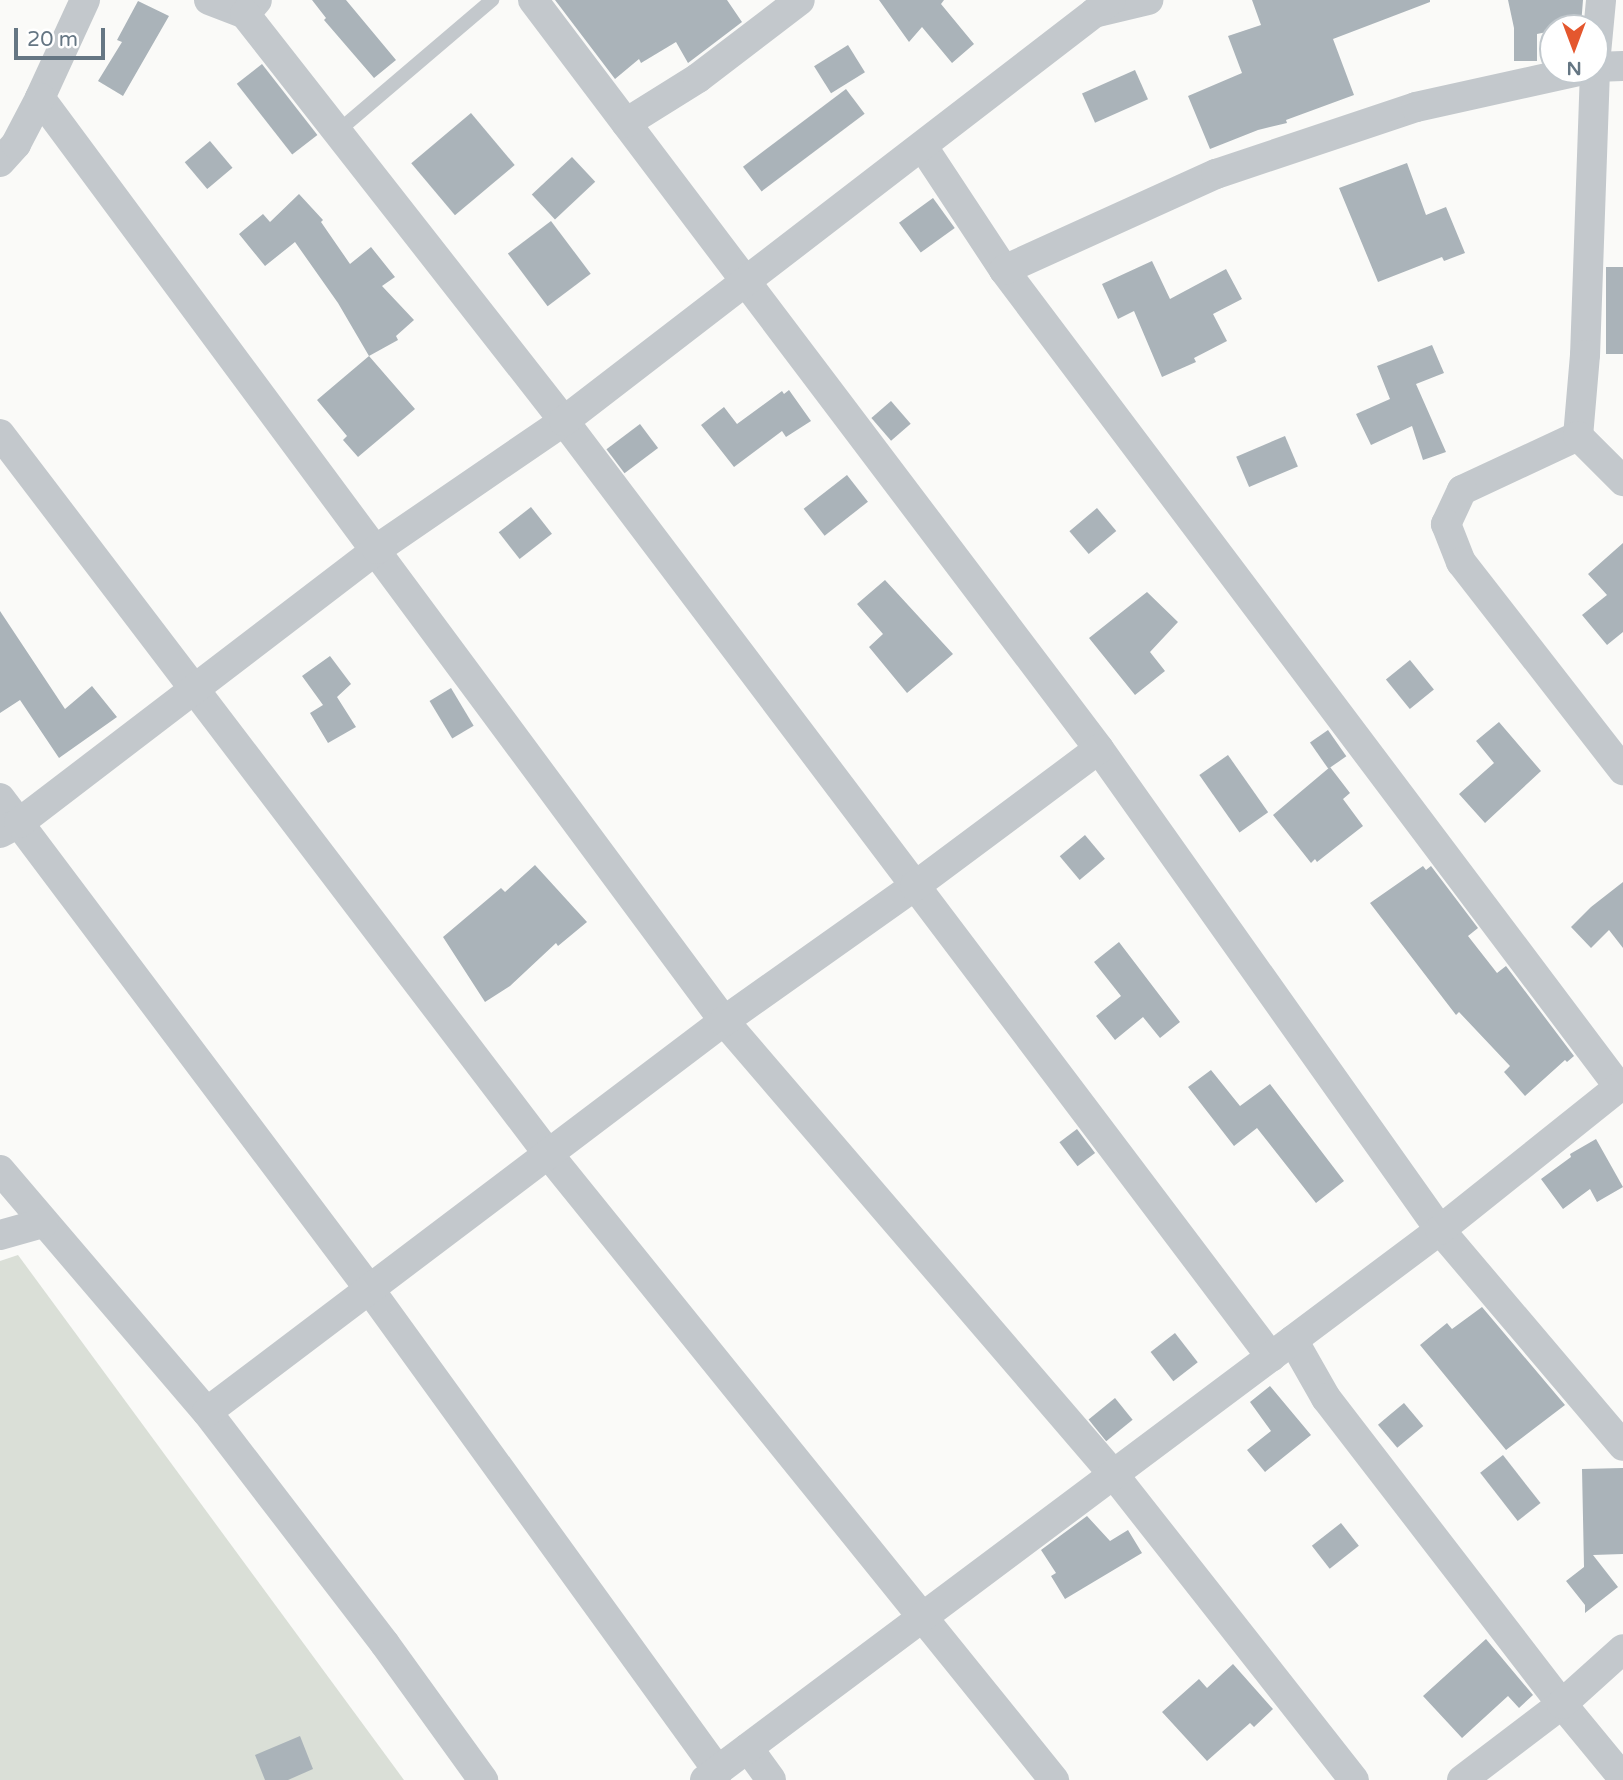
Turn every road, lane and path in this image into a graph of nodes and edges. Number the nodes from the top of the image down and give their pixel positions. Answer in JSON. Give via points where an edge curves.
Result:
{"nodes":[{"id":1,"x":85,"y":0,"type":"edge"},
{"id":2,"x":209,"y":0,"type":"edge"},
{"id":3,"x":492,"y":0,"type":"edge"},
{"id":4,"x":533,"y":0,"type":"edge"},
{"id":5,"x":800,"y":0,"type":"edge"},
{"id":6,"x":1148,"y":0,"type":"edge"},
{"id":7,"x":251,"y":7,"type":"edge"},
{"id":8,"x":1102,"y":7,"type":"edge"},
{"id":9,"x":1539,"y":80,"type":"edge"},
{"id":10,"x":1594,"y":84,"type":"edge"},
{"id":11,"x":40,"y":98,"type":"junction"},
{"id":12,"x":626,"y":123,"type":"junction"},
{"id":13,"x":337,"y":132,"type":"junction"},
{"id":14,"x":923,"y":147,"type":"junction"},
{"id":15,"x":0,"y":162,"type":"edge"},
{"id":16,"x":1004,"y":270,"type":"junction"},
{"id":17,"x":747,"y":283,"type":"junction"},
{"id":18,"x":564,"y":421,"type":"junction"},
{"id":19,"x":0,"y":434,"type":"edge"},
{"id":20,"x":1578,"y":436,"type":"junction"},
{"id":21,"x":1623,"y":481,"type":"edge"},
{"id":22,"x":377,"y":550,"type":"junction"},
{"id":23,"x":194,"y":690,"type":"junction"},
{"id":24,"x":1099,"y":749,"type":"junction"},
{"id":25,"x":1623,"y":770,"type":"edge"},
{"id":26,"x":0,"y":798,"type":"edge"},
{"id":27,"x":9,"y":828,"type":"edge"},
{"id":28,"x":915,"y":886,"type":"junction"},
{"id":29,"x":724,"y":1021,"type":"junction"},
{"id":30,"x":1621,"y":1085,"type":"edge"},
{"id":31,"x":549,"y":1155,"type":"junction"},
{"id":32,"x":0,"y":1170,"type":"edge"},
{"id":33,"x":43,"y":1223,"type":"junction"},
{"id":34,"x":1440,"y":1230,"type":"junction"},
{"id":35,"x":0,"y":1235,"type":"edge"},
{"id":36,"x":370,"y":1290,"type":"junction"},
{"id":37,"x":1282,"y":1349,"type":"junction"},
{"id":38,"x":206,"y":1412,"type":"junction"},
{"id":39,"x":1623,"y":1446,"type":"edge"},
{"id":40,"x":1114,"y":1475,"type":"junction"},
{"id":41,"x":924,"y":1617,"type":"junction"},
{"id":42,"x":1623,"y":1649,"type":"edge"},
{"id":43,"x":1562,"y":1704,"type":"junction"},
{"id":44,"x":748,"y":1748,"type":"junction"},
{"id":45,"x":712,"y":1775,"type":"edge"},
{"id":46,"x":1623,"y":1779,"type":"edge"},
{"id":47,"x":483,"y":1780,"type":"edge"},
{"id":48,"x":771,"y":1780,"type":"edge"},
{"id":49,"x":1054,"y":1780,"type":"edge"},
{"id":50,"x":1354,"y":1780,"type":"edge"},
{"id":51,"x":1462,"y":1780,"type":"edge"}],
"edges":[{"from":1,"to":11,"type":"street"},
{"from":2,"to":7,"type":"street"},
{"from":3,"to":13,"type":"lane"},
{"from":4,"to":12,"type":"street"},
{"from":5,"to":12,"type":"street","via":[[698,78]]},
{"from":6,"to":8,"type":"street"},
{"from":7,"to":13,"type":"street"},
{"from":8,"to":14,"type":"street"},
{"from":9,"to":16,"type":"street","via":[[1416,107],[1216,174]]},
{"from":10,"to":20,"type":"street"},
{"from":11,"to":15,"type":"street","via":[[16,144]]},
{"from":11,"to":22,"type":"street"},
{"from":12,"to":17,"type":"street"},
{"from":13,"to":18,"type":"street"},
{"from":14,"to":16,"type":"street"},
{"from":14,"to":17,"type":"street"},
{"from":16,"to":30,"type":"street"},
{"from":17,"to":18,"type":"street"},
{"from":17,"to":24,"type":"street"},
{"from":18,"to":22,"type":"street"},
{"from":18,"to":28,"type":"street"},
{"from":19,"to":23,"type":"street"},
{"from":20,"to":21,"type":"street"},
{"from":20,"to":25,"type":"street","via":[[1462,490],[1446,524],[1461,562]]},
{"from":22,"to":23,"type":"street"},
{"from":22,"to":29,"type":"street"},
{"from":23,"to":27,"type":"street"},
{"from":23,"to":31,"type":"street"},
{"from":24,"to":28,"type":"street"},
{"from":24,"to":34,"type":"street"},
{"from":26,"to":27,"type":"street"},
{"from":27,"to":36,"type":"street"},
{"from":28,"to":29,"type":"street"},
{"from":28,"to":37,"type":"street"},
{"from":29,"to":31,"type":"street"},
{"from":29,"to":40,"type":"street"},
{"from":30,"to":34,"type":"street"},
{"from":31,"to":36,"type":"street"},
{"from":31,"to":41,"type":"street"},
{"from":32,"to":33,"type":"street"},
{"from":33,"to":35,"type":"street"},
{"from":33,"to":38,"type":"street"},
{"from":34,"to":37,"type":"street"},
{"from":34,"to":39,"type":"street"},
{"from":36,"to":38,"type":"street"},
{"from":36,"to":45,"type":"street"},
{"from":37,"to":40,"type":"street"},
{"from":37,"to":43,"type":"street","via":[[1326,1398]]},
{"from":38,"to":47,"type":"street"},
{"from":40,"to":41,"type":"street"},
{"from":40,"to":50,"type":"street"},
{"from":41,"to":44,"type":"street"},
{"from":41,"to":49,"type":"street"},
{"from":42,"to":43,"type":"street"},
{"from":43,"to":46,"type":"street"},
{"from":43,"to":51,"type":"street"},
{"from":44,"to":45,"type":"street"},
{"from":44,"to":48,"type":"street"}]}
